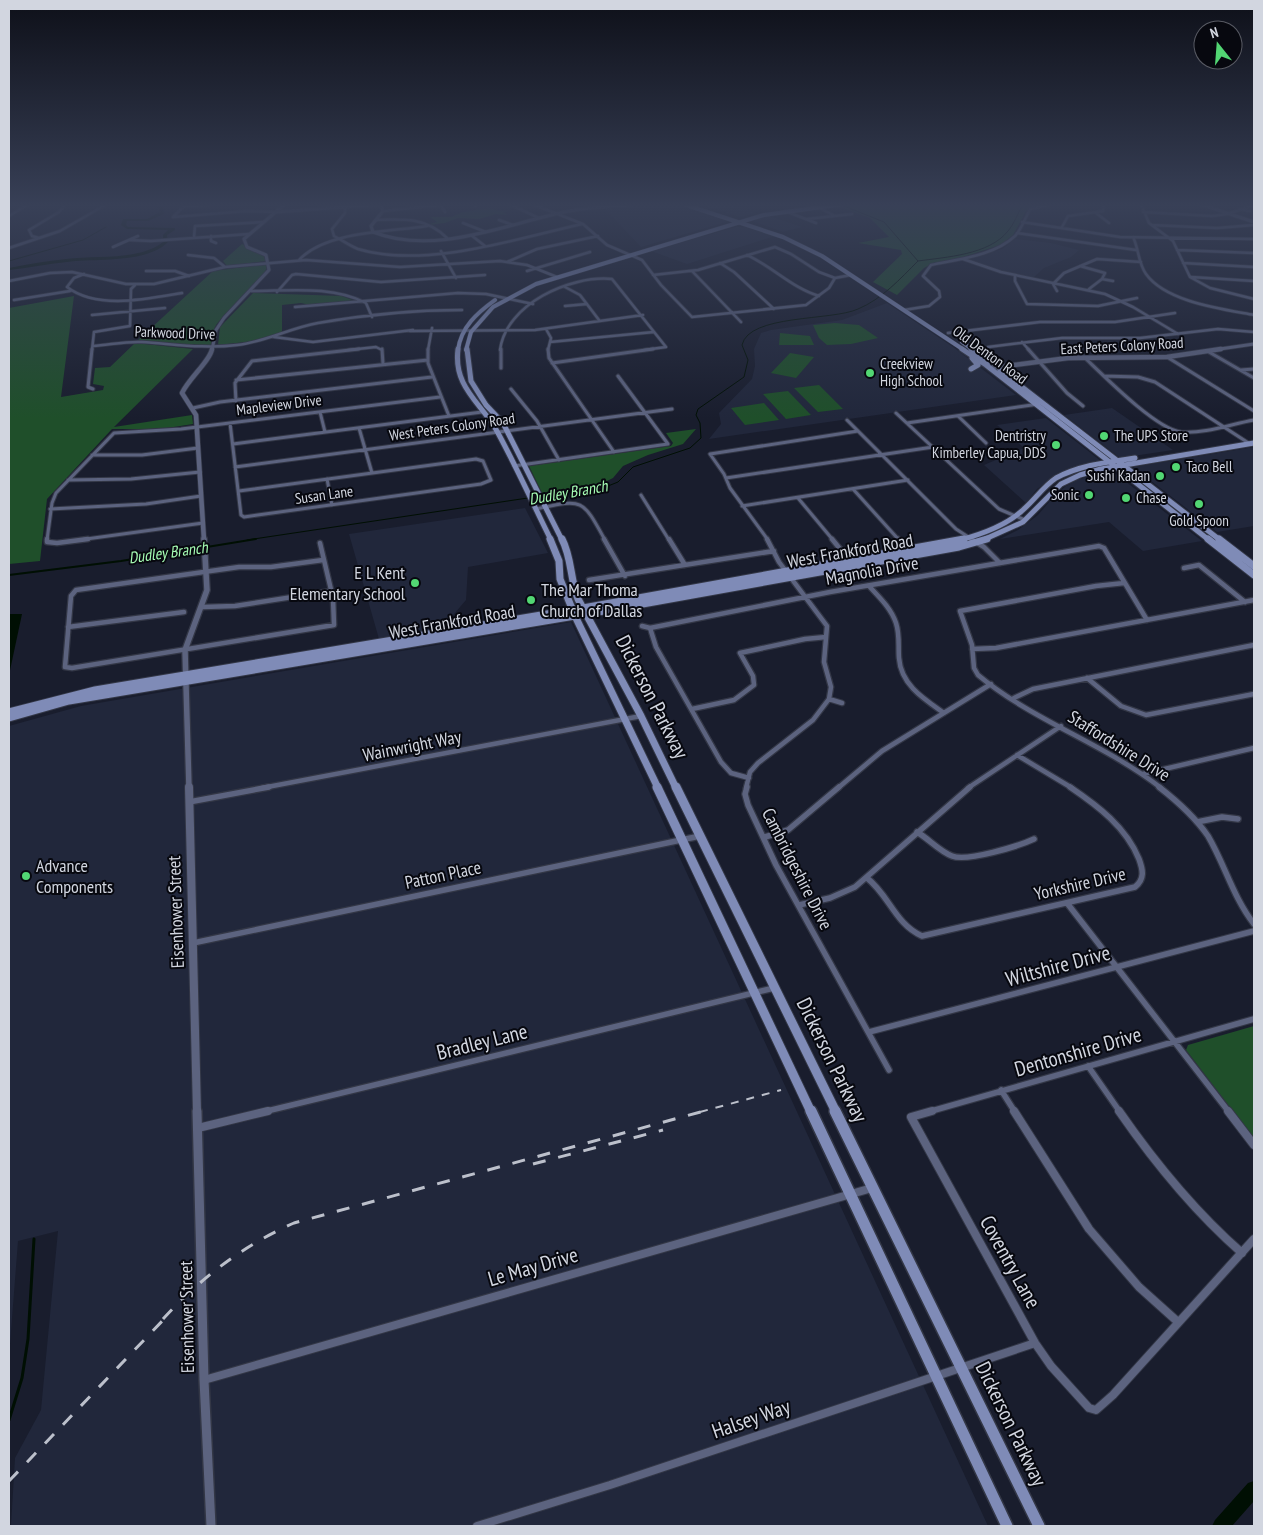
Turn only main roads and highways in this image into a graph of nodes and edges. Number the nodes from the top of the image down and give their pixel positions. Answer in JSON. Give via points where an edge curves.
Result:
{"nodes":[{"id":1,"x":555,"y":276,"type":"joint"},
{"id":2,"x":852,"y":276,"type":"edge"},
{"id":3,"x":859,"y":276,"type":"edge"},
{"id":4,"x":875,"y":288,"type":"junction"},
{"id":5,"x":892,"y":299,"type":"junction"},
{"id":6,"x":898,"y":306,"type":"junction"},
{"id":7,"x":893,"y":312,"type":"dead end"},
{"id":8,"x":971,"y":355,"type":"junction"},
{"id":9,"x":972,"y":369,"type":"dead end"},
{"id":10,"x":1072,"y":425,"type":"junction"},
{"id":11,"x":1064,"y":427,"type":"junction"},
{"id":12,"x":1254,"y":438,"type":"edge"},
{"id":13,"x":1252,"y":443,"type":"edge"},
{"id":14,"x":1174,"y":454,"type":"junction"},
{"id":15,"x":1114,"y":463,"type":"junction"},
{"id":16,"x":1124,"y":465,"type":"junction"},
{"id":17,"x":1192,"y":517,"type":"junction"},
{"id":18,"x":1182,"y":519,"type":"junction"},
{"id":19,"x":1254,"y":566,"type":"edge"},
{"id":20,"x":788,"y":574,"type":"junction"},
{"id":21,"x":1254,"y":575,"type":"edge"},
{"id":22,"x":585,"y":611,"type":"junction"},
{"id":23,"x":573,"y":613,"type":"junction"},
{"id":24,"x":185,"y":678,"type":"junction"},
{"id":25,"x":9,"y":712,"type":"edge"},
{"id":26,"x":9,"y":718,"type":"edge"},
{"id":27,"x":1007,"y":1526,"type":"edge"},
{"id":28,"x":1039,"y":1526,"type":"edge"}],
"edges":[{"from":1,"to":22,"type":"main road","name":"Dickerson Parkway","via":[[506,298],[488,311],[472,329],[466,352],[471,381],[507,431],[569,553],[571,581]]},
{"from":1,"to":23,"type":"main road","name":"Dickerson Parkway","via":[[500,297],[482,309],[464,329],[458,345],[460,375],[471,399],[498,432],[528,492],[556,551],[560,579]]},
{"from":2,"to":4,"type":"main road","name":"Old Denton Road"},
{"from":3,"to":4,"type":"main road","name":"Old Denton Road"},
{"from":4,"to":5,"type":"main road","name":"Old Denton Road"},
{"from":5,"to":6,"type":"main road","name":"Old Denton Road"},
{"from":5,"to":10,"type":"main road","name":"Old Denton Road","via":[[948,333]]},
{"from":6,"to":7,"type":"main road"},
{"from":6,"to":8,"type":"main road","name":"Old Denton Road"},
{"from":8,"to":9,"type":"main road","via":[[978,365]]},
{"from":8,"to":11,"type":"main road","name":"Old Denton Road"},
{"from":10,"to":11,"type":"main road"},
{"from":10,"to":15,"type":"main road","name":"Old Denton Road"},
{"from":11,"to":15,"type":"main road","name":"Old Denton Road"},
{"from":12,"to":14,"type":"main road"},
{"from":13,"to":14,"type":"main road"},
{"from":14,"to":15,"type":"main road"},
{"from":14,"to":16,"type":"main road"},
{"from":15,"to":16,"type":"main road"},
{"from":15,"to":18,"type":"main road","name":"Old Denton Road"},
{"from":15,"to":20,"type":"main road","name":"West Frankford Road","via":[[1083,468],[1056,479],[1015,516],[990,531]]},
{"from":15,"to":20,"type":"main road","name":"West Frankford Road","via":[[1065,482],[1025,520],[977,542],[948,550]]},
{"from":16,"to":17,"type":"main road"},
{"from":17,"to":18,"type":"main road"},
{"from":17,"to":19,"type":"main road"},
{"from":18,"to":21,"type":"main road","name":"Old Denton Road"},
{"from":20,"to":22,"type":"main road","name":"West Frankford Road"},
{"from":22,"to":23,"type":"main road","name":"West Frankford Road"},
{"from":22,"to":28,"type":"main road","name":"Dickerson Parkway","via":[[641,716]]},
{"from":23,"to":24,"type":"main road","name":"West Frankford Road"},
{"from":23,"to":27,"type":"main road","name":"Dickerson Parkway"},
{"from":24,"to":25,"type":"main road","name":"West Frankford Road","via":[[71,695]]},
{"from":24,"to":26,"type":"main road","name":"West Frankford Road","via":[[69,701]]}]}
